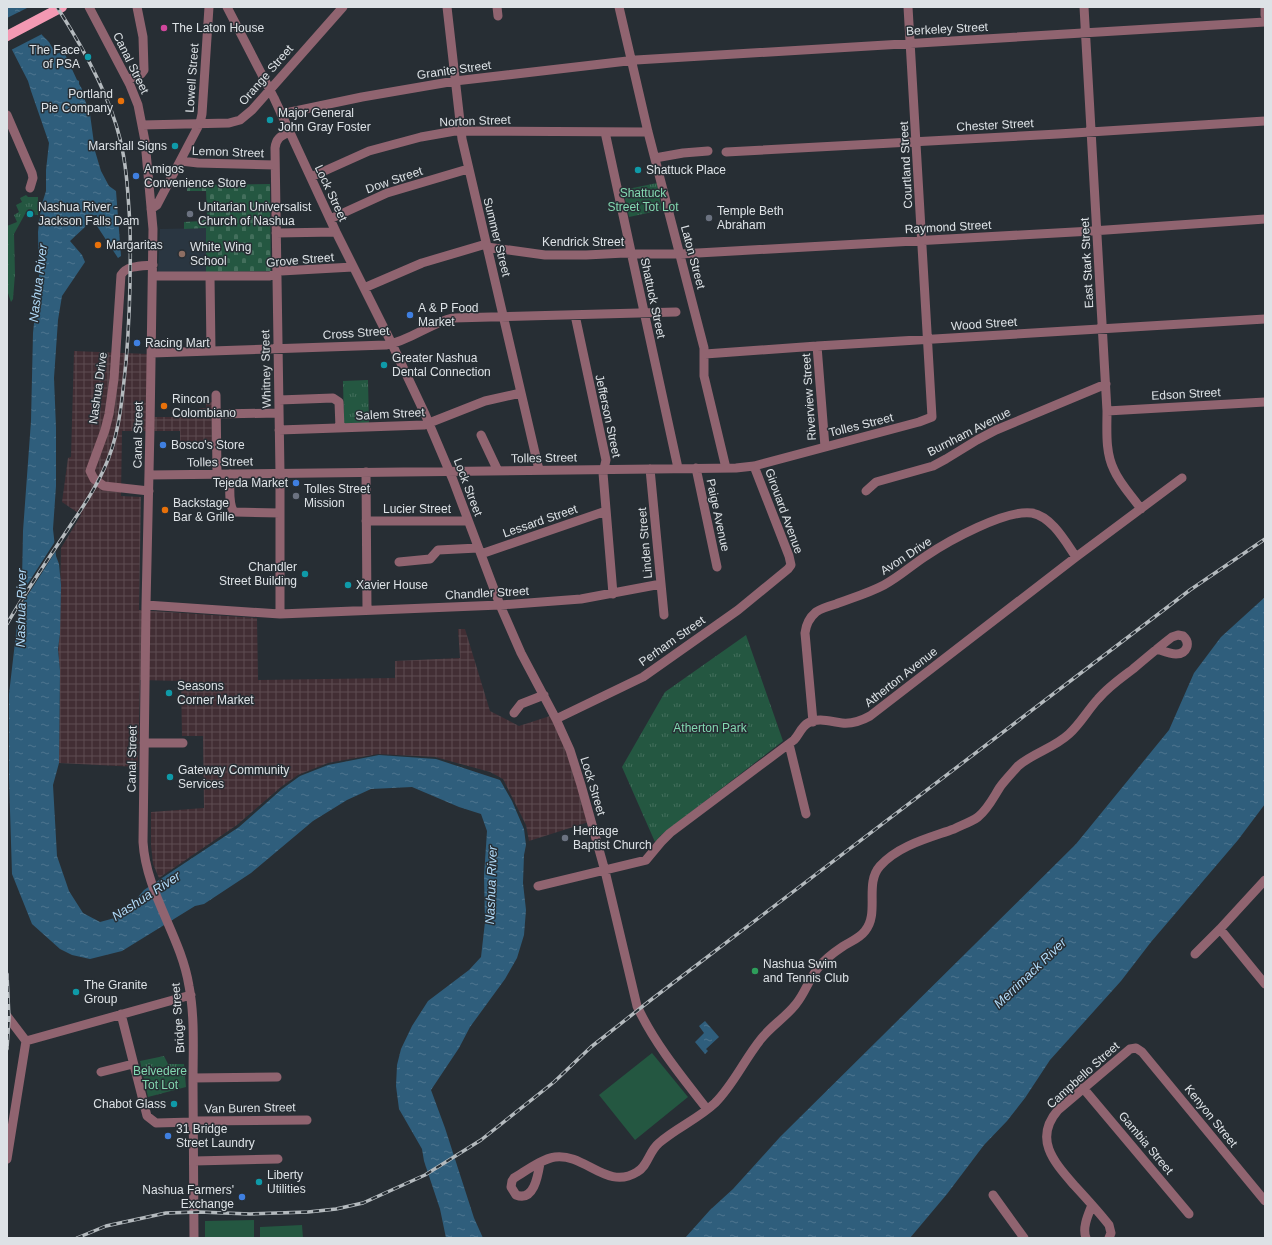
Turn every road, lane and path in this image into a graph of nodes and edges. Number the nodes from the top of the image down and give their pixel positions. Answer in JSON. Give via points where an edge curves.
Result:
{"nodes":[{"id":1,"x":62,"y":7,"type":"edge"},
{"id":2,"x":89,"y":7,"type":"edge"},
{"id":3,"x":137,"y":7,"type":"edge"},
{"id":4,"x":209,"y":7,"type":"edge"},
{"id":5,"x":227,"y":7,"type":"edge"},
{"id":6,"x":343,"y":7,"type":"edge"},
{"id":7,"x":447,"y":7,"type":"edge"},
{"id":8,"x":619,"y":7,"type":"edge"},
{"id":9,"x":908,"y":7,"type":"edge"},
{"id":10,"x":1084,"y":7,"type":"edge"},
{"id":11,"x":1265,"y":7,"type":"edge"},
{"id":12,"x":1265,"y":15,"type":"edge"},
{"id":13,"x":1265,"y":22,"type":"edge"},
{"id":14,"x":1085,"y":33,"type":"junction"},
{"id":15,"x":7,"y":36,"type":"edge"},
{"id":16,"x":910,"y":43,"type":"junction"},
{"id":17,"x":632,"y":61,"type":"junction"},
{"id":18,"x":128,"y":80,"type":"junction"},
{"id":19,"x":454,"y":81,"type":"junction"},
{"id":20,"x":270,"y":90,"type":"junction"},
{"id":21,"x":281,"y":114,"type":"junction"},
{"id":22,"x":7,"y":115,"type":"edge"},
{"id":23,"x":1265,"y":121,"type":"edge"},
{"id":24,"x":200,"y":123,"type":"junction"},
{"id":25,"x":142,"y":125,"type":"junction"},
{"id":26,"x":460,"y":131,"type":"junction"},
{"id":27,"x":289,"y":132,"type":"junction"},
{"id":28,"x":605,"y":132,"type":"junction"},
{"id":29,"x":648,"y":132,"type":"junction"},
{"id":30,"x":1091,"y":132,"type":"junction"},
{"id":31,"x":916,"y":142,"type":"junction"},
{"id":32,"x":708,"y":151,"type":"dead end"},
{"id":33,"x":726,"y":152,"type":"dead end"},
{"id":34,"x":655,"y":158,"type":"junction"},
{"id":35,"x":181,"y":161,"type":"junction"},
{"id":36,"x":275,"y":165,"type":"junction"},
{"id":37,"x":468,"y":169,"type":"junction"},
{"id":38,"x":311,"y":177,"type":"junction"},
{"id":39,"x":30,"y":188,"type":"dead end"},
{"id":40,"x":151,"y":209,"type":"junction"},
{"id":41,"x":330,"y":219,"type":"junction"},
{"id":42,"x":1265,"y":219,"type":"edge"},
{"id":43,"x":1097,"y":230,"type":"junction"},
{"id":44,"x":336,"y":232,"type":"junction"},
{"id":45,"x":276,"y":233,"type":"junction"},
{"id":46,"x":922,"y":240,"type":"junction"},
{"id":47,"x":487,"y":246,"type":"junction"},
{"id":48,"x":631,"y":254,"type":"junction"},
{"id":49,"x":680,"y":254,"type":"junction"},
{"id":50,"x":153,"y":265,"type":"junction"},
{"id":51,"x":353,"y":267,"type":"junction"},
{"id":52,"x":276,"y":273,"type":"junction"},
{"id":53,"x":153,"y":276,"type":"junction"},
{"id":54,"x":210,"y":276,"type":"junction"},
{"id":55,"x":364,"y":288,"type":"junction"},
{"id":56,"x":644,"y":312,"type":"junction"},
{"id":57,"x":676,"y":312,"type":"dead end"},
{"id":58,"x":575,"y":315,"type":"junction"},
{"id":59,"x":504,"y":317,"type":"junction"},
{"id":60,"x":1265,"y":318,"type":"edge"},
{"id":61,"x":1103,"y":328,"type":"junction"},
{"id":62,"x":928,"y":340,"type":"junction"},
{"id":63,"x":392,"y":344,"type":"junction"},
{"id":64,"x":817,"y":346,"type":"junction"},
{"id":65,"x":277,"y":349,"type":"junction"},
{"id":66,"x":211,"y":351,"type":"junction"},
{"id":67,"x":152,"y":353,"type":"junction"},
{"id":68,"x":705,"y":354,"type":"junction"},
{"id":69,"x":1106,"y":384,"type":"junction"},
{"id":70,"x":521,"y":393,"type":"junction"},
{"id":71,"x":216,"y":395,"type":"dead end"},
{"id":72,"x":278,"y":400,"type":"junction"},
{"id":73,"x":1265,"y":402,"type":"edge"},
{"id":74,"x":1107,"y":410,"type":"junction"},
{"id":75,"x":279,"y":413,"type":"junction"},
{"id":76,"x":217,"y":414,"type":"junction"},
{"id":77,"x":932,"y":417,"type":"joint"},
{"id":78,"x":430,"y":424,"type":"junction"},
{"id":79,"x":340,"y":428,"type":"junction"},
{"id":80,"x":279,"y":430,"type":"junction"},
{"id":81,"x":481,"y":435,"type":"dead end"},
{"id":82,"x":825,"y":446,"type":"junction"},
{"id":83,"x":754,"y":466,"type":"junction"},
{"id":84,"x":678,"y":468,"type":"junction"},
{"id":85,"x":696,"y":468,"type":"junction"},
{"id":86,"x":726,"y":468,"type":"junction"},
{"id":87,"x":604,"y":469,"type":"junction"},
{"id":88,"x":650,"y":469,"type":"junction"},
{"id":89,"x":539,"y":470,"type":"junction"},
{"id":90,"x":450,"y":471,"type":"junction"},
{"id":91,"x":498,"y":471,"type":"junction"},
{"id":92,"x":366,"y":472,"type":"junction"},
{"id":93,"x":280,"y":473,"type":"junction"},
{"id":94,"x":149,"y":474,"type":"junction"},
{"id":95,"x":217,"y":474,"type":"junction"},
{"id":96,"x":230,"y":474,"type":"junction"},
{"id":97,"x":1182,"y":478,"type":"dead end"},
{"id":98,"x":149,"y":491,"type":"junction"},
{"id":99,"x":866,"y":491,"type":"dead end"},
{"id":100,"x":1141,"y":509,"type":"junction"},
{"id":101,"x":606,"y":510,"type":"junction"},
{"id":102,"x":280,"y":513,"type":"junction"},
{"id":103,"x":468,"y":520,"type":"junction"},
{"id":104,"x":366,"y":521,"type":"junction"},
{"id":105,"x":480,"y":551,"type":"junction"},
{"id":106,"x":1076,"y":557,"type":"junction"},
{"id":107,"x":399,"y":562,"type":"dead end"},
{"id":108,"x":791,"y":565,"type":"joint"},
{"id":109,"x":717,"y":567,"type":"dead end"},
{"id":110,"x":661,"y":584,"type":"junction"},
{"id":111,"x":613,"y":594,"type":"junction"},
{"id":112,"x":146,"y":605,"type":"junction"},
{"id":113,"x":500,"y":605,"type":"junction"},
{"id":114,"x":367,"y":610,"type":"junction"},
{"id":115,"x":280,"y":614,"type":"junction"},
{"id":116,"x":664,"y":615,"type":"dead end"},
{"id":117,"x":1157,"y":649,"type":"dead end"},
{"id":118,"x":544,"y":695,"type":"junction"},
{"id":119,"x":514,"y":713,"type":"dead end"},
{"id":120,"x":556,"y":719,"type":"junction"},
{"id":121,"x":813,"y":722,"type":"junction"},
{"id":122,"x":144,"y":743,"type":"junction"},
{"id":123,"x":183,"y":743,"type":"dead end"},
{"id":124,"x":789,"y":744,"type":"junction"},
{"id":125,"x":806,"y":814,"type":"dead end"},
{"id":126,"x":605,"y":871,"type":"junction"},
{"id":127,"x":149,"y":875,"type":"joint"},
{"id":128,"x":1265,"y":880,"type":"edge"},
{"id":129,"x":538,"y":886,"type":"dead end"},
{"id":130,"x":1220,"y":929,"type":"junction"},
{"id":131,"x":1195,"y":954,"type":"dead end"},
{"id":132,"x":1265,"y":984,"type":"edge"},
{"id":133,"x":191,"y":995,"type":"junction"},
{"id":134,"x":121,"y":1014,"type":"junction"},
{"id":135,"x":7,"y":1016,"type":"edge"},
{"id":136,"x":26,"y":1041,"type":"junction"},
{"id":137,"x":1136,"y":1048,"type":"joint"},
{"id":138,"x":134,"y":1064,"type":"junction"},
{"id":139,"x":101,"y":1072,"type":"dead end"},
{"id":140,"x":277,"y":1077,"type":"dead end"},
{"id":141,"x":193,"y":1078,"type":"junction"},
{"id":142,"x":1083,"y":1088,"type":"junction"},
{"id":143,"x":707,"y":1109,"type":"junction"},
{"id":144,"x":307,"y":1120,"type":"dead end"},
{"id":145,"x":193,"y":1122,"type":"junction"},
{"id":146,"x":7,"y":1159,"type":"edge"},
{"id":147,"x":278,"y":1159,"type":"dead end"},
{"id":148,"x":194,"y":1161,"type":"junction"},
{"id":149,"x":540,"y":1163,"type":"dead end"},
{"id":150,"x":993,"y":1195,"type":"dead end"},
{"id":151,"x":1265,"y":1202,"type":"edge"},
{"id":152,"x":1092,"y":1204,"type":"junction"},
{"id":153,"x":1189,"y":1214,"type":"dead end"},
{"id":154,"x":194,"y":1238,"type":"edge"},
{"id":155,"x":1024,"y":1238,"type":"edge"},
{"id":156,"x":1086,"y":1238,"type":"edge"},
{"id":157,"x":1109,"y":1238,"type":"edge"}],
"edges":[{"from":1,"to":15,"type":"main road"},
{"from":2,"to":18,"type":"street","name":"Canal Street"},
{"from":3,"to":18,"type":"street","via":[[143,37],[144,70]]},
{"from":4,"to":24,"type":"street","name":"Lowell Street"},
{"from":5,"to":20,"type":"street","name":"Lock Street"},
{"from":6,"to":20,"type":"street","name":"Orange Street"},
{"from":7,"to":19,"type":"street","name":"Summer Street"},
{"from":8,"to":17,"type":"street","name":"Laton Street"},
{"from":9,"to":16,"type":"street","name":"Courtland Street"},
{"from":10,"to":14,"type":"street","name":"East Stark Street"},
{"from":11,"to":12,"type":"street"},
{"from":13,"to":14,"type":"street","name":"Berkeley Street"},
{"from":14,"to":16,"type":"street","name":"Berkeley Street"},
{"from":14,"to":30,"type":"street","name":"East Stark Street"},
{"from":16,"to":17,"type":"street","name":"Berkeley Street"},
{"from":16,"to":31,"type":"street","name":"Courtland Street"},
{"from":17,"to":19,"type":"street","name":"Granite Street"},
{"from":17,"to":29,"type":"street","name":"Laton Street"},
{"from":18,"to":25,"type":"street","name":"Canal Street","via":[[137,102]]},
{"from":19,"to":21,"type":"street","name":"Granite Street"},
{"from":19,"to":26,"type":"street","name":"Summer Street"},
{"from":20,"to":21,"type":"street","name":"Lock Street"},
{"from":20,"to":24,"type":"street","name":"Orange Street","via":[[240,120],[229,123]]},
{"from":21,"to":27,"type":"street","name":"Lock Street"},
{"from":22,"to":39,"type":"street","via":[[32,173]]},
{"from":23,"to":30,"type":"street","name":"Chester Street"},
{"from":24,"to":25,"type":"street","name":"Orange Street"},
{"from":24,"to":35,"type":"street","name":"Lowell Street"},
{"from":25,"to":40,"type":"street","name":"Canal Street"},
{"from":26,"to":28,"type":"street","name":"Norton Street"},
{"from":26,"to":37,"type":"street","name":"Summer Street"},
{"from":26,"to":38,"type":"street","name":"Norton Street","via":[[421,137],[369,151]]},
{"from":27,"to":36,"type":"street","name":"Whitney Street","via":[[276,141]]},
{"from":27,"to":38,"type":"street","name":"Lock Street"},
{"from":28,"to":29,"type":"street","name":"Norton Street"},
{"from":28,"to":48,"type":"street","name":"Shattuck Street"},
{"from":29,"to":34,"type":"street","name":"Laton Street"},
{"from":30,"to":31,"type":"street","name":"Chester Street"},
{"from":30,"to":43,"type":"street","name":"East Stark Street"},
{"from":31,"to":33,"type":"street","name":"Chester Street"},
{"from":31,"to":46,"type":"street","name":"Courtland Street"},
{"from":32,"to":34,"type":"street"},
{"from":34,"to":49,"type":"street","name":"Laton Street"},
{"from":35,"to":36,"type":"street","name":"Lemon Street","via":[[198,164]]},
{"from":35,"to":40,"type":"street","name":"Lowell Street","via":[[157,205]]},
{"from":36,"to":45,"type":"street","name":"Whitney Street"},
{"from":37,"to":41,"type":"street","name":"Dow Street","via":[[387,193]]},
{"from":37,"to":47,"type":"street","name":"Summer Street"},
{"from":38,"to":41,"type":"street","name":"Lock Street"},
{"from":40,"to":50,"type":"street","name":"Canal Street"},
{"from":41,"to":44,"type":"street","name":"Lock Street"},
{"from":42,"to":43,"type":"street","name":"Raymond Street"},
{"from":43,"to":46,"type":"street","name":"Raymond Street"},
{"from":43,"to":61,"type":"street","name":"East Stark Street"},
{"from":44,"to":45,"type":"street"},
{"from":44,"to":51,"type":"street","name":"Lock Street"},
{"from":45,"to":52,"type":"street","name":"Whitney Street"},
{"from":46,"to":49,"type":"street","name":"Raymond Street"},
{"from":46,"to":62,"type":"street","name":"Courtland Street"},
{"from":47,"to":48,"type":"street","name":"Kendrick Street","via":[[545,254]]},
{"from":47,"to":55,"type":"street","name":"Kendrick Street","via":[[422,262]]},
{"from":47,"to":59,"type":"street","name":"Summer Street"},
{"from":48,"to":49,"type":"street","name":"Raymond Street"},
{"from":48,"to":56,"type":"street","name":"Shattuck Street"},
{"from":49,"to":68,"type":"street","name":"Laton Street"},
{"from":50,"to":53,"type":"street","name":"Canal Street"},
{"from":50,"to":98,"type":"street","name":"Nashua Drive","via":[[131,268],[121,275],[109,414],[90,470],[92,478],[104,486]]},
{"from":51,"to":52,"type":"street","name":"Grove Street"},
{"from":51,"to":55,"type":"street","name":"Lock Street"},
{"from":52,"to":54,"type":"street","name":"Grove Street","via":[[270,276]]},
{"from":52,"to":65,"type":"street","name":"Whitney Street"},
{"from":53,"to":54,"type":"street","name":"Grove Street"},
{"from":53,"to":67,"type":"street","name":"Canal Street"},
{"from":54,"to":66,"type":"street"},
{"from":55,"to":63,"type":"street","name":"Lock Street"},
{"from":56,"to":57,"type":"street","name":"Cross Street"},
{"from":56,"to":58,"type":"street","name":"Cross Street"},
{"from":56,"to":84,"type":"street","name":"Shattuck Street"},
{"from":58,"to":59,"type":"street","name":"Cross Street"},
{"from":58,"to":87,"type":"street","name":"Jefferson Street","via":[[606,460]]},
{"from":59,"to":63,"type":"street","name":"Cross Street","via":[[446,320]]},
{"from":59,"to":70,"type":"street","name":"Summer Street"},
{"from":60,"to":61,"type":"street","name":"Wood Street"},
{"from":61,"to":62,"type":"street","name":"Wood Street"},
{"from":61,"to":69,"type":"street","name":"East Stark Street"},
{"from":62,"to":64,"type":"street","name":"Wood Street"},
{"from":62,"to":77,"type":"street","name":"Courtland Street"},
{"from":63,"to":65,"type":"street","name":"Cross Street"},
{"from":63,"to":78,"type":"street","name":"Lock Street"},
{"from":64,"to":68,"type":"street","name":"Wood Street"},
{"from":64,"to":82,"type":"street","name":"Riverview Street"},
{"from":65,"to":66,"type":"street","name":"Cross Street"},
{"from":65,"to":72,"type":"street","name":"Whitney Street"},
{"from":66,"to":67,"type":"street","name":"Cross Street"},
{"from":67,"to":94,"type":"street","name":"Canal Street"},
{"from":68,"to":86,"type":"street","name":"Laton Street","via":[[704,376]]},
{"from":69,"to":74,"type":"street","name":"East Stark Street"},
{"from":69,"to":99,"type":"street","name":"Burnham Avenue","via":[[996,430],[933,466],[876,482]]},
{"from":70,"to":78,"type":"street","name":"Salem Street","via":[[485,400]]},
{"from":70,"to":89,"type":"street","name":"Summer Street"},
{"from":71,"to":76,"type":"street"},
{"from":72,"to":75,"type":"street","name":"Whitney Street"},
{"from":72,"to":79,"type":"street","via":[[333,398],[339,402]]},
{"from":73,"to":74,"type":"street","name":"Edson Street"},
{"from":74,"to":100,"type":"street","name":"East Stark Street","via":[[1111,463],[1118,478]]},
{"from":75,"to":76,"type":"street"},
{"from":75,"to":80,"type":"street","name":"Whitney Street"},
{"from":76,"to":95,"type":"street"},
{"from":77,"to":82,"type":"street","name":"Tolles Street"},
{"from":78,"to":79,"type":"street","name":"Salem Street"},
{"from":78,"to":90,"type":"street","name":"Lock Street"},
{"from":79,"to":80,"type":"street","name":"Salem Street"},
{"from":80,"to":93,"type":"street","name":"Whitney Street"},
{"from":81,"to":91,"type":"street"},
{"from":82,"to":83,"type":"street","name":"Tolles Street"},
{"from":83,"to":86,"type":"street","name":"Tolles Street"},
{"from":83,"to":108,"type":"street","name":"Girouard Avenue"},
{"from":84,"to":85,"type":"street","name":"Tolles Street"},
{"from":84,"to":88,"type":"street","name":"Tolles Street"},
{"from":85,"to":86,"type":"street","name":"Tolles Street"},
{"from":85,"to":109,"type":"street","name":"Paige Avenue"},
{"from":87,"to":88,"type":"street","name":"Tolles Street"},
{"from":87,"to":89,"type":"street","name":"Tolles Street"},
{"from":87,"to":101,"type":"street","name":"Jefferson Street"},
{"from":88,"to":110,"type":"street","name":"Linden Street"},
{"from":89,"to":91,"type":"street","name":"Tolles Street"},
{"from":90,"to":91,"type":"street","name":"Tolles Street"},
{"from":90,"to":92,"type":"street","name":"Tolles Street"},
{"from":90,"to":103,"type":"street","name":"Lock Street"},
{"from":92,"to":93,"type":"street","name":"Tolles Street"},
{"from":92,"to":104,"type":"street"},
{"from":93,"to":96,"type":"street","name":"Tolles Street"},
{"from":93,"to":102,"type":"street","name":"Whitney Street"},
{"from":94,"to":95,"type":"street","name":"Tolles Street"},
{"from":94,"to":98,"type":"street","name":"Canal Street"},
{"from":95,"to":96,"type":"street","name":"Tolles Street"},
{"from":96,"to":102,"type":"street","via":[[230,503],[234,512]]},
{"from":97,"to":100,"type":"street","name":"Atherton Avenue"},
{"from":98,"to":112,"type":"street","name":"Canal Street"},
{"from":100,"to":106,"type":"street","name":"Atherton Avenue"},
{"from":101,"to":105,"type":"street","name":"Lessard Street"},
{"from":101,"to":111,"type":"street","name":"Jefferson Street"},
{"from":102,"to":115,"type":"street","name":"Whitney Street"},
{"from":103,"to":104,"type":"street","name":"Lucier Street"},
{"from":103,"to":105,"type":"street","name":"Lock Street"},
{"from":104,"to":114,"type":"street"},
{"from":105,"to":107,"type":"street","name":"Lessard Street","via":[[438,550],[430,559]]},
{"from":105,"to":113,"type":"street","name":"Lock Street"},
{"from":106,"to":121,"type":"street","name":"Atherton Avenue","via":[[870,716],[851,723]]},
{"from":106,"to":121,"type":"street","name":"Avon Drive","via":[[1045,519],[1032,513],[1012,515],[949,543],[885,584],[819,610],[809,619],[806,633]]},
{"from":108,"to":120,"type":"street","name":"Perham Street","via":[[738,610],[643,677]]},
{"from":110,"to":111,"type":"street","name":"Chandler Street"},
{"from":110,"to":116,"type":"street","name":"Linden Street"},
{"from":111,"to":113,"type":"street","name":"Chandler Street"},
{"from":112,"to":115,"type":"street","name":"Chandler Street"},
{"from":112,"to":122,"type":"street","name":"Canal Street"},
{"from":113,"to":114,"type":"street","name":"Chandler Street"},
{"from":113,"to":118,"type":"street","name":"Lock Street"},
{"from":114,"to":115,"type":"street","name":"Chandler Street"},
{"from":117,"to":143,"type":"street","via":[[1109,687],[1083,720],[1063,739],[1019,765],[982,814],[965,824],[900,851],[883,863],[873,880],[871,916],[867,929],[822,963],[788,1014],[762,1038],[725,1092]]},
{"from":118,"to":119,"type":"street","via":[[521,704]]},
{"from":118,"to":120,"type":"street","name":"Lock Street"},
{"from":120,"to":126,"type":"street","name":"Lock Street","via":[[570,750]]},
{"from":121,"to":124,"type":"street","via":[[805,726]]},
{"from":122,"to":123,"type":"street"},
{"from":122,"to":127,"type":"street","name":"Canal Street","via":[[143,842]]},
{"from":124,"to":125,"type":"street"},
{"from":124,"to":126,"type":"street","via":[[670,833],[648,859]]},
{"from":126,"to":129,"type":"street"},
{"from":126,"to":143,"type":"street","name":"Lock Street","via":[[637,1006],[657,1042]]},
{"from":127,"to":133,"type":"street","name":"Bridge Street","via":[[186,970]]},
{"from":128,"to":130,"type":"street"},
{"from":130,"to":131,"type":"street"},
{"from":130,"to":132,"type":"street"},
{"from":133,"to":134,"type":"street"},
{"from":133,"to":141,"type":"street","name":"Bridge Street"},
{"from":134,"to":136,"type":"street"},
{"from":134,"to":138,"type":"street"},
{"from":135,"to":136,"type":"street"},
{"from":136,"to":146,"type":"street"},
{"from":137,"to":142,"type":"street","name":"Campbello Street","via":[[1130,1049]]},
{"from":137,"to":151,"type":"street","name":"Kenyon Street","via":[[1142,1052]]},
{"from":138,"to":139,"type":"street"},
{"from":138,"to":145,"type":"street","name":"Van Buren Street","via":[[146,1113],[151,1120]]},
{"from":140,"to":141,"type":"street"},
{"from":141,"to":145,"type":"street","name":"Bridge Street"},
{"from":142,"to":152,"type":"street","name":"Campbello Street","via":[[1052,1116],[1048,1125],[1047,1141],[1055,1162]]},
{"from":142,"to":153,"type":"street","name":"Gambia Street"},
{"from":143,"to":149,"type":"street","via":[[659,1143],[642,1168],[632,1174],[600,1174],[579,1161],[561,1156]]},
{"from":144,"to":145,"type":"street","name":"Van Buren Street"},
{"from":145,"to":148,"type":"street","name":"Bridge Street"},
{"from":147,"to":148,"type":"street"},
{"from":148,"to":154,"type":"street","name":"Bridge Street"},
{"from":150,"to":155,"type":"street"},
{"from":152,"to":156,"type":"street","via":[[1084,1228]]},
{"from":152,"to":157,"type":"street","name":"Campbello Street","via":[[1109,1225]]}]}
